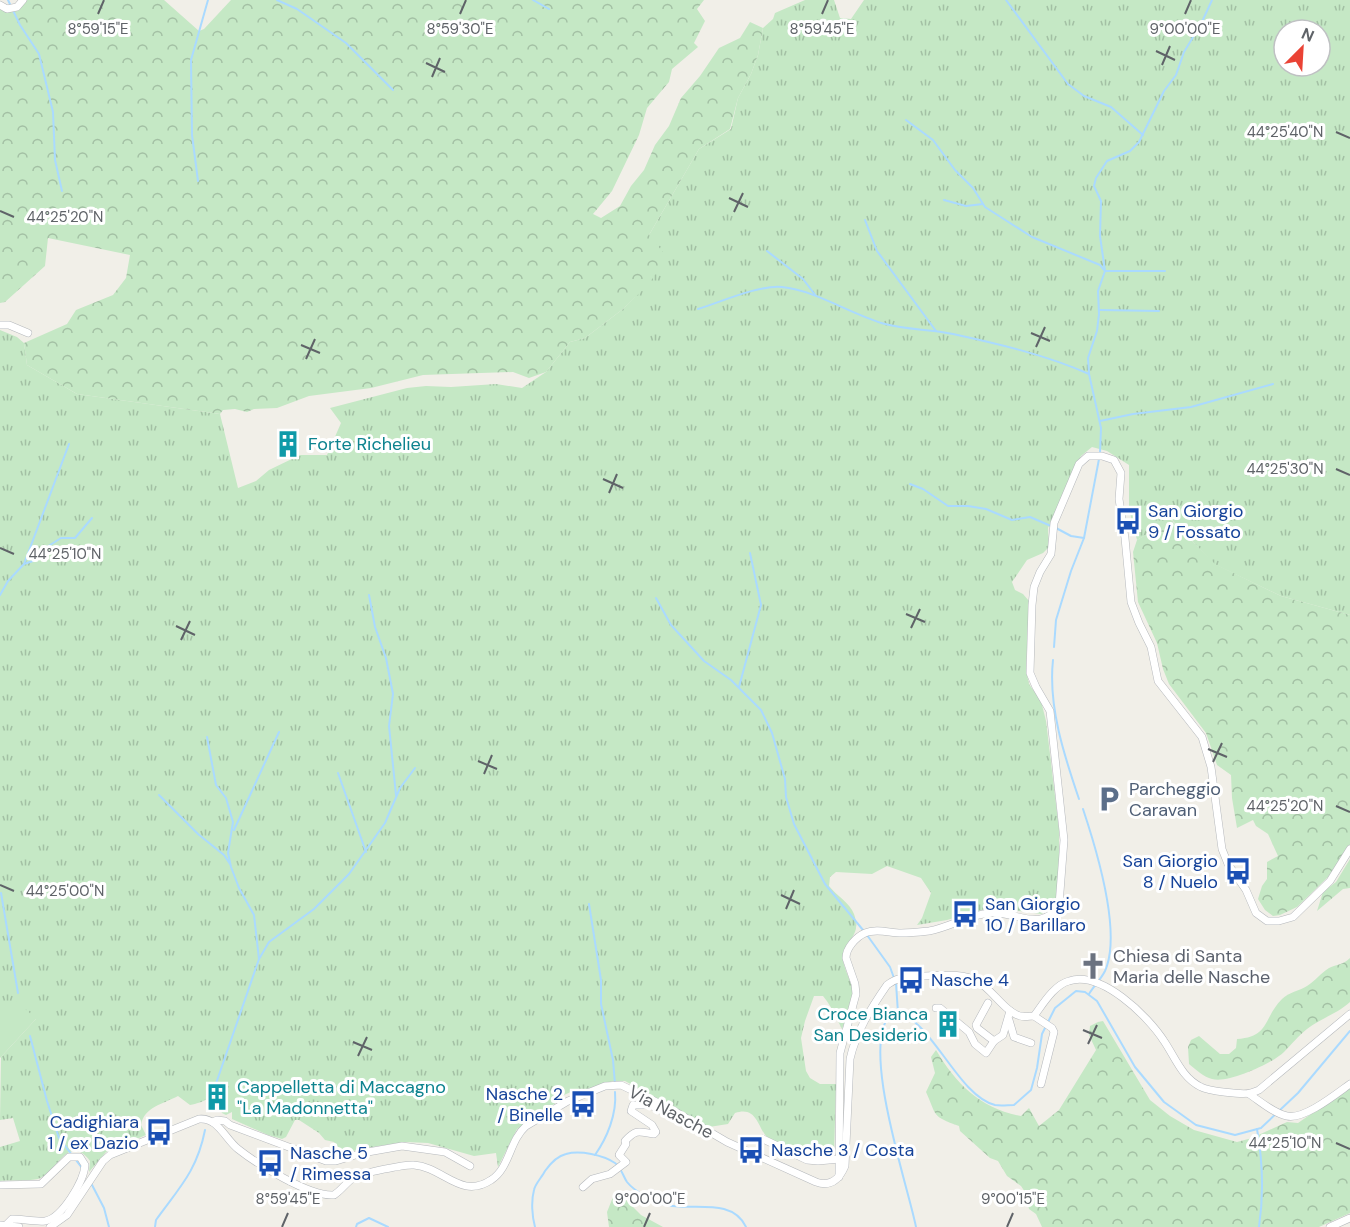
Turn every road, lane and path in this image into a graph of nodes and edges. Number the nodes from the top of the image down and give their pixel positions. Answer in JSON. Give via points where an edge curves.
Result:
{"nodes":[{"id":1,"x":23,"y":0,"type":"edge"},
{"id":2,"x":0,"y":4,"type":"edge"},
{"id":3,"x":0,"y":325,"type":"edge"},
{"id":4,"x":28,"y":333,"type":"dead end"},
{"id":5,"x":1350,"y":849,"type":"edge"},
{"id":6,"x":988,"y":1003,"type":"dead end"},
{"id":7,"x":936,"y":1008,"type":"dead end"},
{"id":8,"x":1009,"y":1014,"type":"junction"},
{"id":9,"x":1350,"y":1014,"type":"edge"},
{"id":10,"x":1036,"y":1018,"type":"junction"},
{"id":11,"x":994,"y":1041,"type":"junction"},
{"id":12,"x":1031,"y":1043,"type":"dead end"},
{"id":13,"x":1041,"y":1084,"type":"dead end"},
{"id":14,"x":1350,"y":1084,"type":"edge"},
{"id":15,"x":1249,"y":1094,"type":"junction"},
{"id":16,"x":669,"y":1107,"type":"junction"},
{"id":17,"x":213,"y":1122,"type":"junction"},
{"id":18,"x":763,"y":1139,"type":"dead end"},
{"id":19,"x":840,"y":1158,"type":"junction"},
{"id":20,"x":470,"y":1166,"type":"dead end"},
{"id":21,"x":839,"y":1177,"type":"junction"},
{"id":22,"x":0,"y":1185,"type":"edge"},
{"id":23,"x":583,"y":1187,"type":"dead end"},
{"id":24,"x":1350,"y":1218,"type":"edge"},
{"id":25,"x":3,"y":1225,"type":"edge"},
{"id":26,"x":20,"y":1227,"type":"edge"},
{"id":27,"x":50,"y":1227,"type":"edge"},
{"id":28,"x":1330,"y":1227,"type":"edge"}],
"edges":[{"from":1,"to":2,"type":"street","via":[[17,8],[7,9]]},
{"from":3,"to":4,"type":"street"},
{"from":5,"to":19,"type":"street","via":[[1330,881],[1293,917],[1267,921],[1256,913],[1222,849],[1211,767],[1202,737],[1158,681],[1151,647],[1131,602],[1119,499],[1121,473],[1114,460],[1088,456],[1079,464],[1054,523],[1051,554],[1034,587],[1030,673],[1050,711],[1053,729],[1064,840],[1059,905],[1042,920],[994,913],[977,915],[930,931],[872,931],[851,945],[846,958],[856,994],[840,1053]]},
{"from":6,"to":11,"type":"street","via":[[976,1025]]},
{"from":7,"to":11,"type":"street","via":[[969,1032],[986,1053]]},
{"from":8,"to":10,"type":"street"},
{"from":8,"to":11,"type":"street","via":[[1003,1035]]},
{"from":8,"to":12,"type":"street","via":[[1014,1037]]},
{"from":8,"to":21,"type":"street","via":[[996,996],[976,980],[959,975],[900,978],[889,983],[860,1028],[852,1051],[847,1151]]},
{"from":9,"to":15,"type":"street","via":[[1259,1090]]},
{"from":10,"to":13,"type":"street","via":[[1052,1028],[1053,1037]]},
{"from":10,"to":15,"type":"street","via":[[1049,996],[1068,981],[1098,982],[1143,1016],[1164,1040],[1179,1066],[1200,1087]]},
{"from":14,"to":15,"type":"street","via":[[1297,1117],[1286,1116]]},
{"from":16,"to":17,"type":"street","name":"Via Nasche","via":[[627,1087],[610,1085],[557,1106],[526,1126],[498,1174],[481,1186],[469,1187],[427,1168],[406,1165],[356,1177],[328,1195],[302,1187],[249,1157]]},
{"from":16,"to":21,"type":"street","name":"Via Nasche","via":[[727,1142],[816,1182],[827,1184]]},
{"from":16,"to":23,"type":"street","via":[[664,1112],[644,1104],[633,1105],[633,1114],[652,1125],[656,1132],[630,1134],[619,1155],[626,1162]]},
{"from":17,"to":20,"type":"street","via":[[225,1121],[326,1161],[402,1146],[445,1152]]},
{"from":17,"to":27,"type":"street","via":[[199,1119],[110,1155],[67,1215]]},
{"from":18,"to":19,"type":"street","via":[[807,1160]]},
{"from":19,"to":21,"type":"street"},
{"from":22,"to":25,"type":"street","via":[[41,1184],[69,1157],[80,1157],[86,1165],[82,1178],[56,1216],[46,1221],[12,1219]]},
{"from":24,"to":28,"type":"street"},
{"from":25,"to":26,"type":"street"}]}
